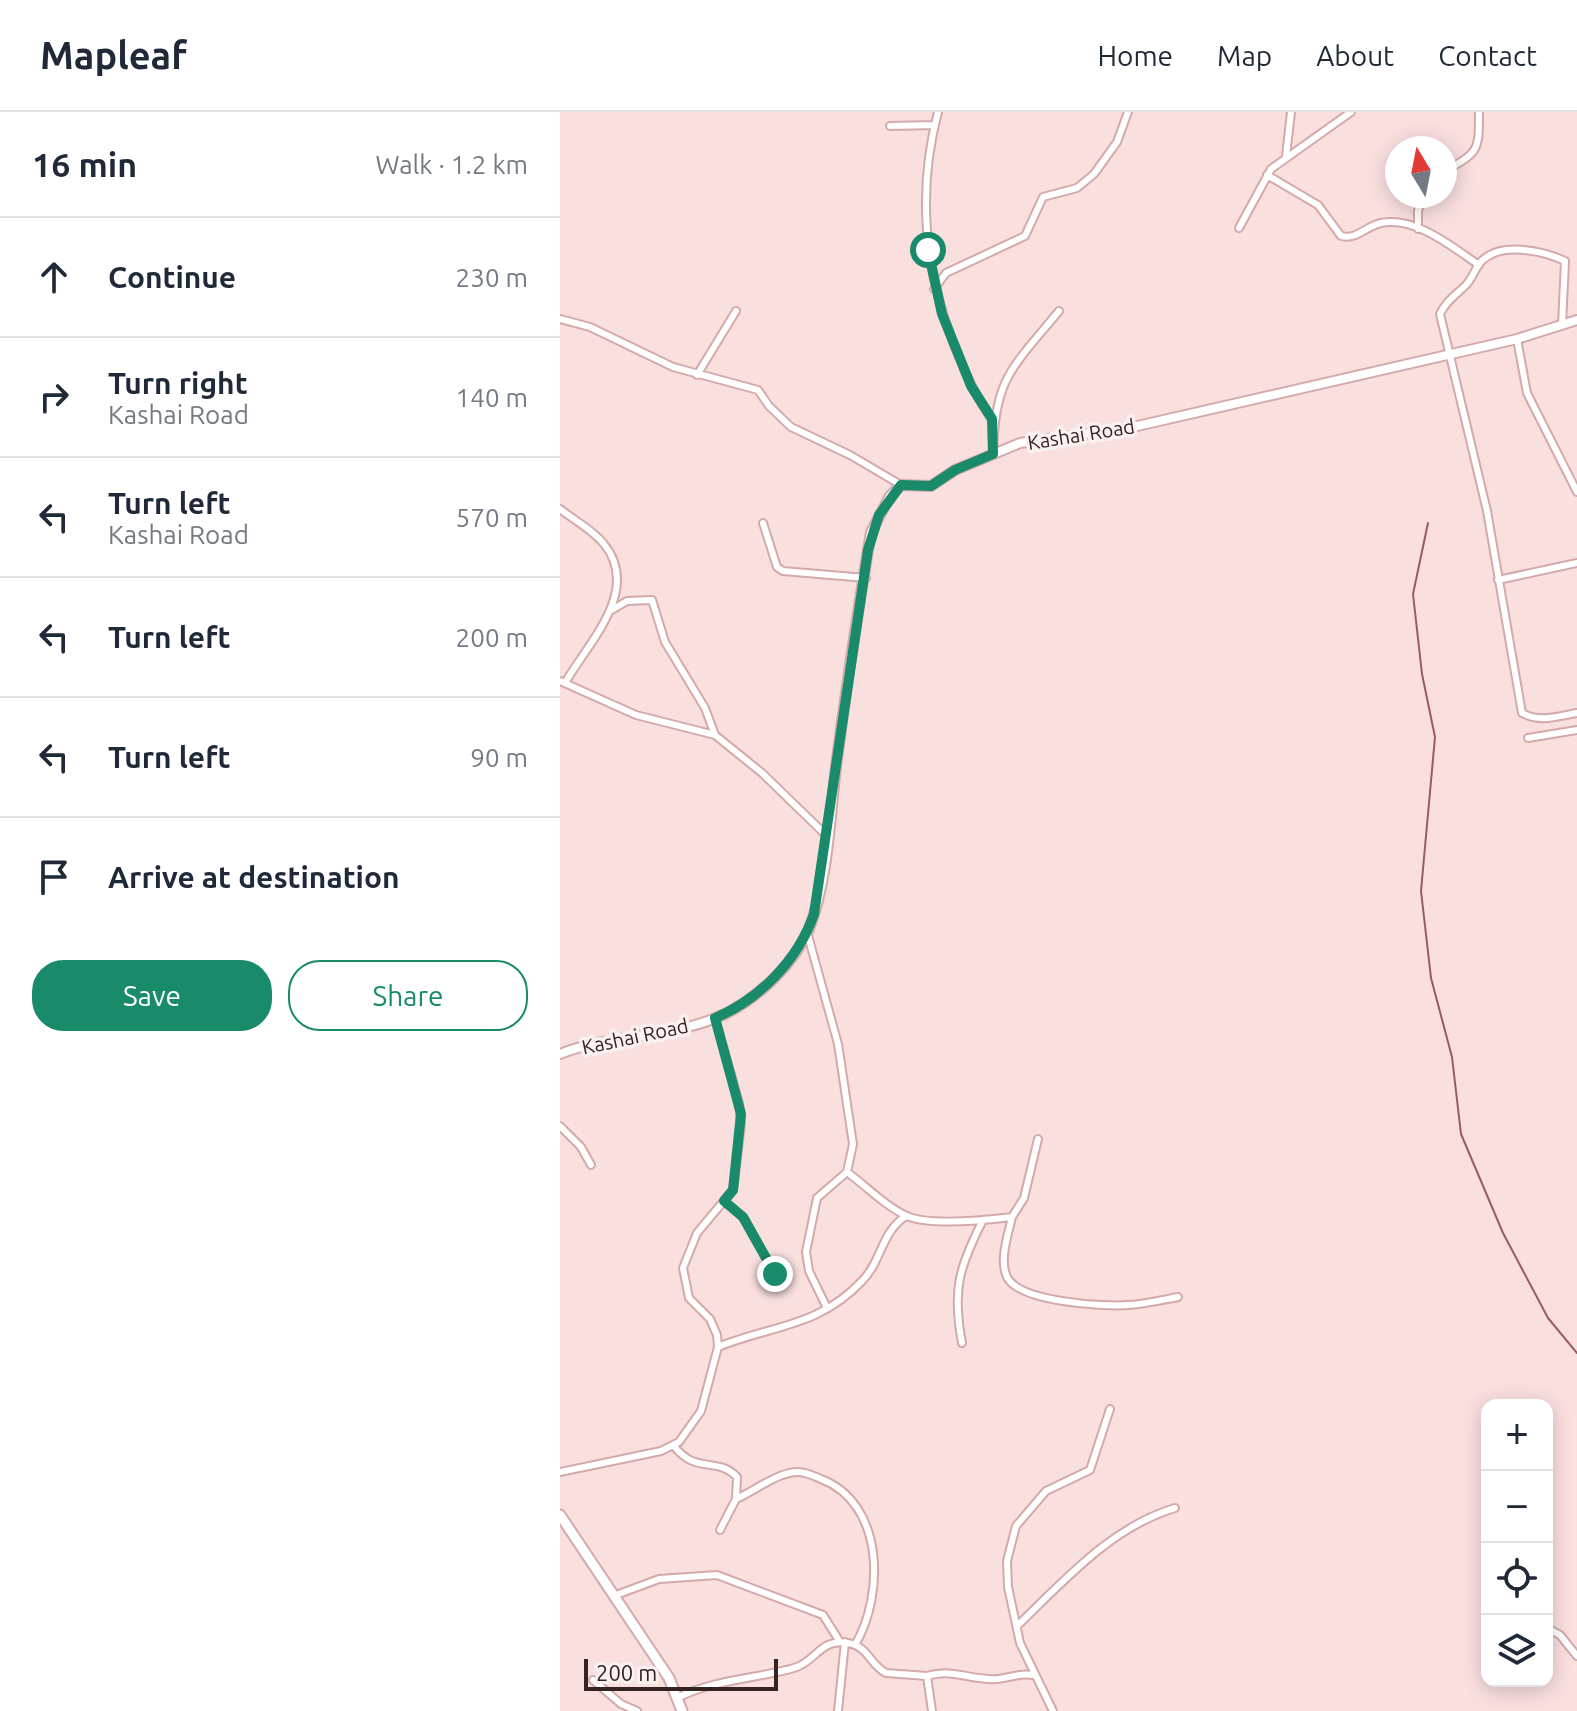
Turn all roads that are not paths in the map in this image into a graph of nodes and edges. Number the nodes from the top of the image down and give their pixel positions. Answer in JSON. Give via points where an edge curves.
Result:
{"nodes":[{"id":1,"x":938,"y":112,"type":"edge"},
{"id":2,"x":1128,"y":112,"type":"edge"},
{"id":3,"x":1291,"y":112,"type":"edge"},
{"id":4,"x":1351,"y":112,"type":"edge"},
{"id":5,"x":1479,"y":112,"type":"edge"},
{"id":6,"x":934,"y":125,"type":"junction"},
{"id":7,"x":890,"y":126,"type":"dead end"},
{"id":8,"x":1286,"y":156,"type":"junction"},
{"id":9,"x":1457,"y":165,"type":"edge"},
{"id":10,"x":1267,"y":175,"type":"junction"},
{"id":11,"x":1419,"y":208,"type":"edge"},
{"id":12,"x":1239,"y":228,"type":"dead end"},
{"id":13,"x":1418,"y":229,"type":"junction"},
{"id":14,"x":1479,"y":265,"type":"junction"},
{"id":15,"x":934,"y":289,"type":"junction"},
{"id":16,"x":736,"y":311,"type":"dead end"},
{"id":17,"x":1059,"y":311,"type":"dead end"},
{"id":18,"x":560,"y":319,"type":"edge"},
{"id":19,"x":1577,"y":320,"type":"edge"},
{"id":20,"x":1562,"y":325,"type":"junction"},
{"id":21,"x":1517,"y":339,"type":"junction"},
{"id":22,"x":1448,"y":353,"type":"junction"},
{"id":23,"x":697,"y":375,"type":"junction"},
{"id":24,"x":992,"y":419,"type":"junction"},
{"id":25,"x":993,"y":454,"type":"junction"},
{"id":26,"x":901,"y":485,"type":"junction"},
{"id":27,"x":1577,"y":492,"type":"edge"},
{"id":28,"x":560,"y":509,"type":"edge"},
{"id":29,"x":763,"y":523,"type":"dead end"},
{"id":30,"x":1577,"y":563,"type":"edge"},
{"id":31,"x":866,"y":578,"type":"junction"},
{"id":32,"x":1498,"y":580,"type":"junction"},
{"id":33,"x":610,"y":611,"type":"junction"},
{"id":34,"x":562,"y":682,"type":"edge"},
{"id":35,"x":1577,"y":713,"type":"edge"},
{"id":36,"x":1577,"y":730,"type":"edge"},
{"id":37,"x":715,"y":735,"type":"junction"},
{"id":38,"x":1528,"y":738,"type":"dead end"},
{"id":39,"x":828,"y":837,"type":"junction"},
{"id":40,"x":807,"y":932,"type":"junction"},
{"id":41,"x":715,"y":1018,"type":"junction"},
{"id":42,"x":560,"y":1054,"type":"edge"},
{"id":43,"x":560,"y":1126,"type":"edge"},
{"id":44,"x":1038,"y":1139,"type":"dead end"},
{"id":45,"x":591,"y":1165,"type":"dead end"},
{"id":46,"x":847,"y":1172,"type":"junction"},
{"id":47,"x":724,"y":1201,"type":"junction"},
{"id":48,"x":906,"y":1216,"type":"junction"},
{"id":49,"x":1012,"y":1217,"type":"junction"},
{"id":50,"x":983,"y":1220,"type":"junction"},
{"id":51,"x":775,"y":1274,"type":"dead end"},
{"id":52,"x":1178,"y":1297,"type":"dead end"},
{"id":53,"x":827,"y":1308,"type":"junction"},
{"id":54,"x":962,"y":1343,"type":"dead end"},
{"id":55,"x":718,"y":1347,"type":"junction"},
{"id":56,"x":1110,"y":1409,"type":"dead end"},
{"id":57,"x":674,"y":1446,"type":"junction"},
{"id":58,"x":560,"y":1472,"type":"edge"},
{"id":59,"x":736,"y":1499,"type":"junction"},
{"id":60,"x":1175,"y":1508,"type":"dead end"},
{"id":61,"x":560,"y":1515,"type":"edge"},
{"id":62,"x":720,"y":1530,"type":"dead end"},
{"id":63,"x":616,"y":1595,"type":"junction"},
{"id":64,"x":1017,"y":1626,"type":"junction"},
{"id":65,"x":1553,"y":1631,"type":"edge"},
{"id":66,"x":842,"y":1642,"type":"junction"},
{"id":67,"x":855,"y":1645,"type":"junction"},
{"id":68,"x":1577,"y":1656,"type":"edge"},
{"id":69,"x":1033,"y":1675,"type":"junction"},
{"id":70,"x":927,"y":1676,"type":"junction"},
{"id":71,"x":593,"y":1680,"type":"dead end"},
{"id":72,"x":679,"y":1697,"type":"junction"},
{"id":73,"x":637,"y":1711,"type":"edge"},
{"id":74,"x":682,"y":1711,"type":"edge"},
{"id":75,"x":838,"y":1711,"type":"edge"},
{"id":76,"x":932,"y":1711,"type":"edge"},
{"id":77,"x":1053,"y":1711,"type":"edge"}],
"edges":[{"from":1,"to":6,"type":"street"},
{"from":2,"to":15,"type":"street","via":[[1117,142],[1086,181],[1043,197],[1025,236],[946,273]]},
{"from":3,"to":8,"type":"street"},
{"from":4,"to":8,"type":"street"},
{"from":5,"to":9,"type":"street","via":[[1477,150]]},
{"from":6,"to":7,"type":"street"},
{"from":6,"to":15,"type":"street","via":[[924,194]]},
{"from":8,"to":10,"type":"street"},
{"from":10,"to":12,"type":"street"},
{"from":10,"to":13,"type":"street","via":[[1318,205],[1341,236],[1349,238],[1391,222]]},
{"from":11,"to":13,"type":"street"},
{"from":13,"to":14,"type":"street"},
{"from":14,"to":20,"type":"street","via":[[1516,250],[1565,261]]},
{"from":14,"to":22,"type":"street","via":[[1440,314]]},
{"from":15,"to":24,"type":"street","via":[[971,386]]},
{"from":16,"to":23,"type":"street"},
{"from":17,"to":24,"type":"street","via":[[1014,365]]},
{"from":18,"to":23,"type":"street"},
{"from":19,"to":20,"type":"street","name":"Kashai Road"},
{"from":20,"to":21,"type":"street","name":"Kashai Road"},
{"from":21,"to":22,"type":"street","name":"Kashai Road"},
{"from":21,"to":27,"type":"street","via":[[1527,393]]},
{"from":22,"to":25,"type":"street","name":"Kashai Road","via":[[1133,427],[1020,443]]},
{"from":22,"to":32,"type":"street","via":[[1476,459]]},
{"from":23,"to":26,"type":"street","via":[[758,390],[791,427]]},
{"from":24,"to":25,"type":"street"},
{"from":25,"to":26,"type":"street","name":"Kashai Road","via":[[931,486]]},
{"from":26,"to":31,"type":"street","name":"Kashai Road","via":[[871,532]]},
{"from":28,"to":33,"type":"street","via":[[606,545],[617,586]]},
{"from":29,"to":31,"type":"street","via":[[783,571]]},
{"from":30,"to":32,"type":"street"},
{"from":31,"to":39,"type":"street","name":"Kashai Road"},
{"from":32,"to":35,"type":"street","via":[[1522,713],[1547,719]]},
{"from":33,"to":34,"type":"street"},
{"from":33,"to":37,"type":"street","via":[[627,601],[652,600],[665,642]]},
{"from":34,"to":37,"type":"street","via":[[636,715]]},
{"from":36,"to":38,"type":"street"},
{"from":37,"to":39,"type":"street"},
{"from":39,"to":40,"type":"street","name":"Kashai Road"},
{"from":40,"to":41,"type":"street","name":"Kashai Road","via":[[761,990]]},
{"from":40,"to":46,"type":"street","via":[[845,1088],[853,1144]]},
{"from":41,"to":42,"type":"street","name":"Kashai Road"},
{"from":41,"to":47,"type":"street","via":[[741,1114],[733,1190]]},
{"from":43,"to":45,"type":"street"},
{"from":44,"to":49,"type":"street","via":[[1024,1198]]},
{"from":46,"to":48,"type":"street"},
{"from":46,"to":53,"type":"street","via":[[817,1198],[806,1252]]},
{"from":47,"to":51,"type":"street","via":[[743,1217]]},
{"from":47,"to":55,"type":"street","via":[[690,1244],[683,1268],[686,1293],[714,1326]]},
{"from":48,"to":50,"type":"street"},
{"from":48,"to":53,"type":"street","via":[[883,1240],[863,1281]]},
{"from":49,"to":50,"type":"street"},
{"from":49,"to":52,"type":"street","via":[[1003,1267],[1019,1289],[1071,1302],[1128,1306]]},
{"from":50,"to":54,"type":"street","via":[[958,1275]]},
{"from":53,"to":55,"type":"street","via":[[801,1323]]},
{"from":55,"to":57,"type":"street","via":[[701,1411]]},
{"from":56,"to":64,"type":"street","via":[[1090,1470],[1046,1491],[1016,1526],[1007,1561]]},
{"from":57,"to":58,"type":"street"},
{"from":57,"to":59,"type":"street","via":[[687,1461],[734,1473],[739,1483]]},
{"from":59,"to":62,"type":"street"},
{"from":59,"to":67,"type":"street","via":[[798,1472],[847,1493],[869,1529],[873,1577],[873,1596]]},
{"from":60,"to":64,"type":"street","via":[[1133,1524],[1078,1566]]},
{"from":61,"to":63,"type":"main road"},
{"from":63,"to":66,"type":"street","via":[[659,1579],[717,1575],[823,1615]]},
{"from":63,"to":72,"type":"main road"},
{"from":64,"to":69,"type":"street"},
{"from":65,"to":68,"type":"street"},
{"from":66,"to":67,"type":"street"},
{"from":66,"to":72,"type":"street","via":[[824,1644],[793,1668],[728,1679]]},
{"from":66,"to":75,"type":"street"},
{"from":67,"to":70,"type":"street","via":[[886,1673]]},
{"from":69,"to":70,"type":"street","via":[[993,1680],[956,1672]]},
{"from":69,"to":77,"type":"street"},
{"from":70,"to":76,"type":"street"},
{"from":71,"to":73,"type":"street"},
{"from":72,"to":74,"type":"main road"}]}
